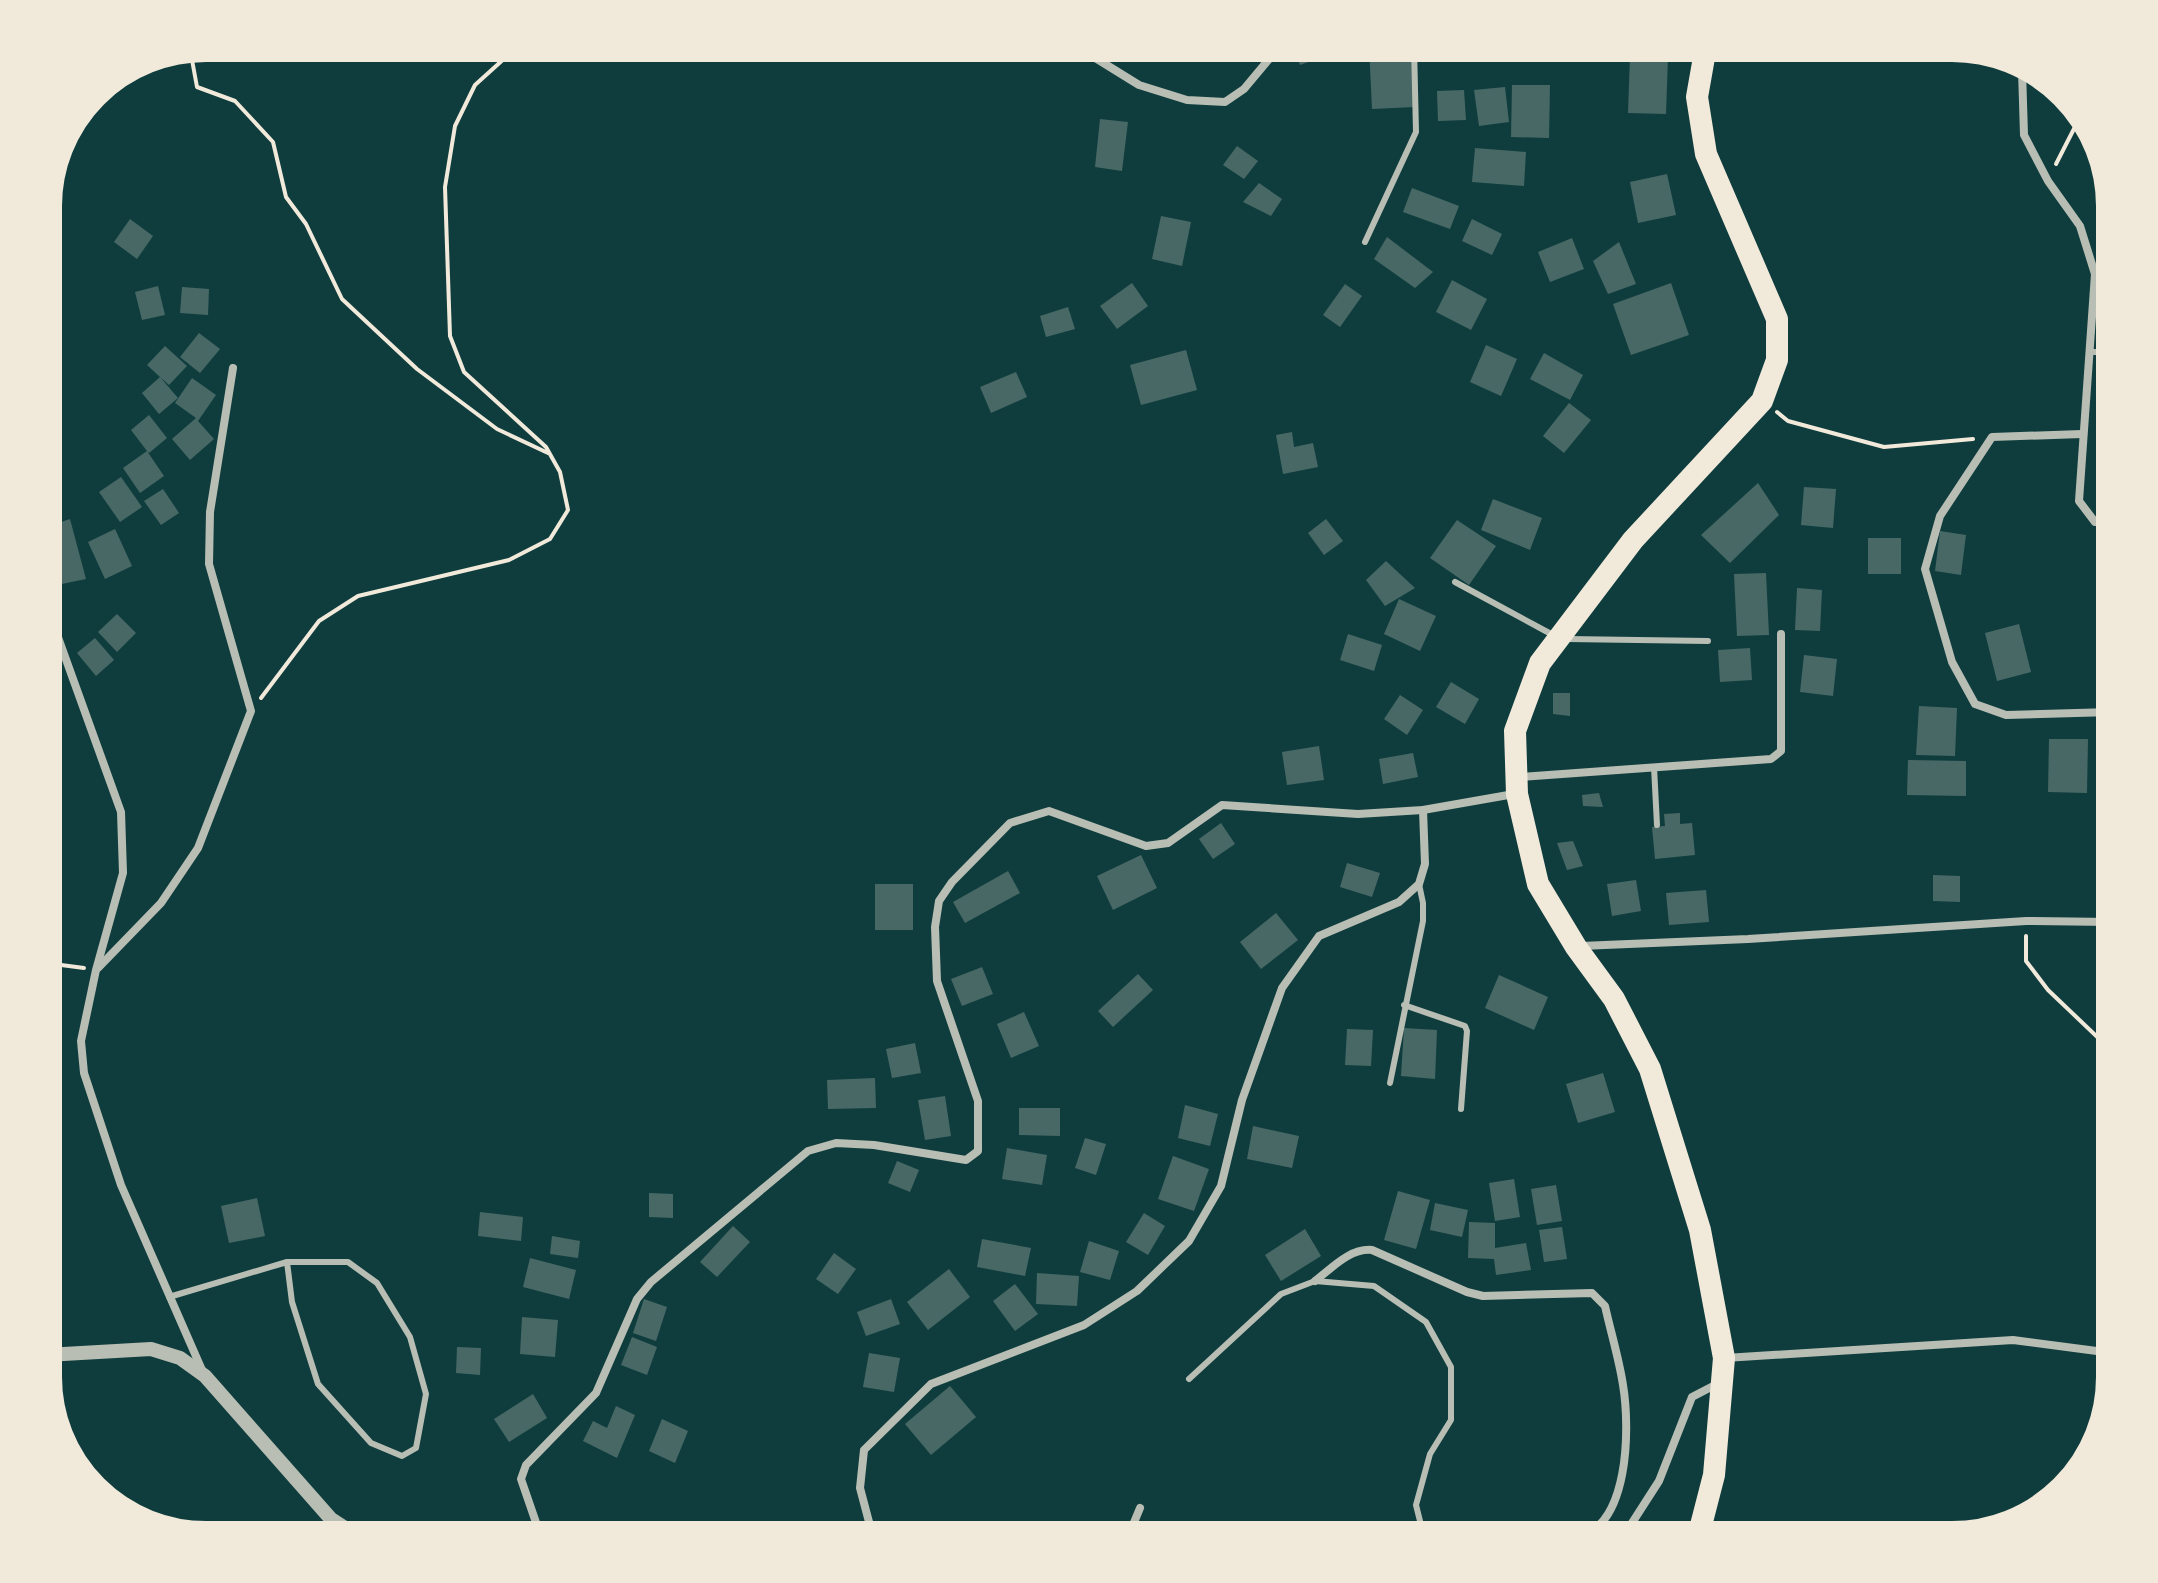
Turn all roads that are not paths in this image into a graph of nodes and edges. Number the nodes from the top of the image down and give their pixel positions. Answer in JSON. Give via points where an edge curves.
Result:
{"nodes":[{"id":1,"x":1099,"y":60,"type":"edge"},
{"id":2,"x":1268,"y":60,"type":"edge"},
{"id":3,"x":1414,"y":60,"type":"edge"},
{"id":4,"x":1704,"y":60,"type":"edge"},
{"id":5,"x":2022,"y":79,"type":"edge"},
{"id":6,"x":1365,"y":242,"type":"dead end"},
{"id":7,"x":2091,"y":352,"type":"junction"},
{"id":8,"x":2098,"y":352,"type":"edge"},
{"id":9,"x":233,"y":368,"type":"dead end"},
{"id":10,"x":2082,"y":434,"type":"junction"},
{"id":11,"x":2098,"y":522,"type":"edge"},
{"id":12,"x":1455,"y":582,"type":"dead end"},
{"id":13,"x":1781,"y":634,"type":"dead end"},
{"id":14,"x":1559,"y":638,"type":"junction"},
{"id":15,"x":1708,"y":641,"type":"dead end"},
{"id":16,"x":60,"y":643,"type":"edge"},
{"id":17,"x":2098,"y":712,"type":"edge"},
{"id":18,"x":1654,"y":767,"type":"junction"},
{"id":19,"x":1517,"y":786,"type":"junction"},
{"id":20,"x":1423,"y":810,"type":"junction"},
{"id":21,"x":1657,"y":825,"type":"dead end"},
{"id":22,"x":1419,"y":884,"type":"junction"},
{"id":23,"x":2098,"y":922,"type":"edge"},
{"id":24,"x":1576,"y":947,"type":"junction"},
{"id":25,"x":96,"y":970,"type":"junction"},
{"id":26,"x":1404,"y":1005,"type":"junction"},
{"id":27,"x":1390,"y":1083,"type":"dead end"},
{"id":28,"x":1461,"y":1109,"type":"dead end"},
{"id":29,"x":287,"y":1262,"type":"junction"},
{"id":30,"x":1315,"y":1281,"type":"junction"},
{"id":31,"x":169,"y":1297,"type":"junction"},
{"id":32,"x":2098,"y":1351,"type":"edge"},
{"id":33,"x":60,"y":1354,"type":"edge"},
{"id":34,"x":1724,"y":1369,"type":"junction"},
{"id":35,"x":205,"y":1376,"type":"junction"},
{"id":36,"x":1189,"y":1379,"type":"dead end"},
{"id":37,"x":1140,"y":1508,"type":"dead end"},
{"id":38,"x":337,"y":1523,"type":"edge"},
{"id":39,"x":536,"y":1523,"type":"edge"},
{"id":40,"x":869,"y":1523,"type":"edge"},
{"id":41,"x":1134,"y":1523,"type":"edge"},
{"id":42,"x":1420,"y":1523,"type":"edge"},
{"id":43,"x":1601,"y":1523,"type":"edge"},
{"id":44,"x":1632,"y":1523,"type":"edge"},
{"id":45,"x":1702,"y":1523,"type":"edge"}],
"edges":[{"from":1,"to":2,"type":"street","via":[[1139,85],[1187,100],[1225,102]]},
{"from":3,"to":6,"type":"lane","via":[[1416,132]]},
{"from":4,"to":14,"type":"highway","via":[[1697,97],[1706,154],[1777,319],[1777,360],[1762,401],[1633,540]]},
{"from":5,"to":7,"type":"street","via":[[2024,135],[2080,226],[2095,274]]},
{"from":7,"to":8,"type":"lane"},
{"from":7,"to":10,"type":"street"},
{"from":9,"to":25,"type":"street","via":[[210,512],[209,564],[251,711],[198,848],[161,903]]},
{"from":10,"to":11,"type":"street","via":[[2079,501]]},
{"from":10,"to":17,"type":"street","via":[[1992,437],[1940,516],[1925,569],[1952,662],[1975,704],[2006,715]]},
{"from":12,"to":14,"type":"lane"},
{"from":13,"to":18,"type":"street","via":[[1778,756]]},
{"from":14,"to":15,"type":"lane"},
{"from":14,"to":19,"type":"highway","via":[[1540,663],[1515,731]]},
{"from":16,"to":25,"type":"street","via":[[121,812],[123,873]]},
{"from":18,"to":19,"type":"street"},
{"from":18,"to":21,"type":"lane"},
{"from":19,"to":20,"type":"street"},
{"from":19,"to":24,"type":"highway","via":[[1538,884]]},
{"from":20,"to":22,"type":"street","via":[[1425,864]]},
{"from":20,"to":39,"type":"street","via":[[1358,814],[1222,805],[1168,843],[1146,846],[1049,811],[1010,823],[952,882],[939,901],[935,927],[937,981],[978,1101],[978,1151],[966,1160],[874,1145],[836,1143],[808,1151],[651,1282],[637,1299],[596,1393],[526,1465],[521,1479]]},
{"from":22,"to":26,"type":"lane","via":[[1423,921]]},
{"from":22,"to":40,"type":"street","via":[[1399,902],[1319,936],[1282,988],[1242,1100],[1221,1186],[1189,1241],[1137,1291],[1084,1325],[931,1384],[864,1450],[860,1488]]},
{"from":23,"to":24,"type":"street","via":[[2026,921]]},
{"from":24,"to":34,"type":"highway","via":[[1614,999],[1650,1069],[1700,1230]]},
{"from":25,"to":31,"type":"street","via":[[81,1041],[84,1073],[121,1185]]},
{"from":26,"to":27,"type":"lane"},
{"from":26,"to":28,"type":"lane","via":[[1465,1026]]},
{"from":29,"to":29,"type":"lane","via":[[292,1302],[318,1384],[371,1443],[402,1456],[416,1448],[426,1394],[410,1337],[377,1283],[348,1262]]},
{"from":29,"to":31,"type":"lane"},
{"from":30,"to":36,"type":"lane","via":[[1281,1294]]},
{"from":30,"to":42,"type":"lane","via":[[1374,1286],[1426,1322],[1451,1367],[1451,1420],[1430,1454],[1416,1505]]},
{"from":30,"to":43,"type":"street","via":[[1362,1249],[1483,1296],[1597,1296],[1605,1306],[1624,1388],[1620,1490]]},
{"from":31,"to":35,"type":"street"},
{"from":32,"to":34,"type":"street","via":[[2013,1340]]},
{"from":33,"to":35,"type":"street","via":[[151,1349],[180,1358]]},
{"from":34,"to":44,"type":"street","via":[[1692,1397],[1659,1481]]},
{"from":34,"to":45,"type":"highway","via":[[1714,1475]]},
{"from":35,"to":38,"type":"street"},
{"from":37,"to":41,"type":"street"}]}
